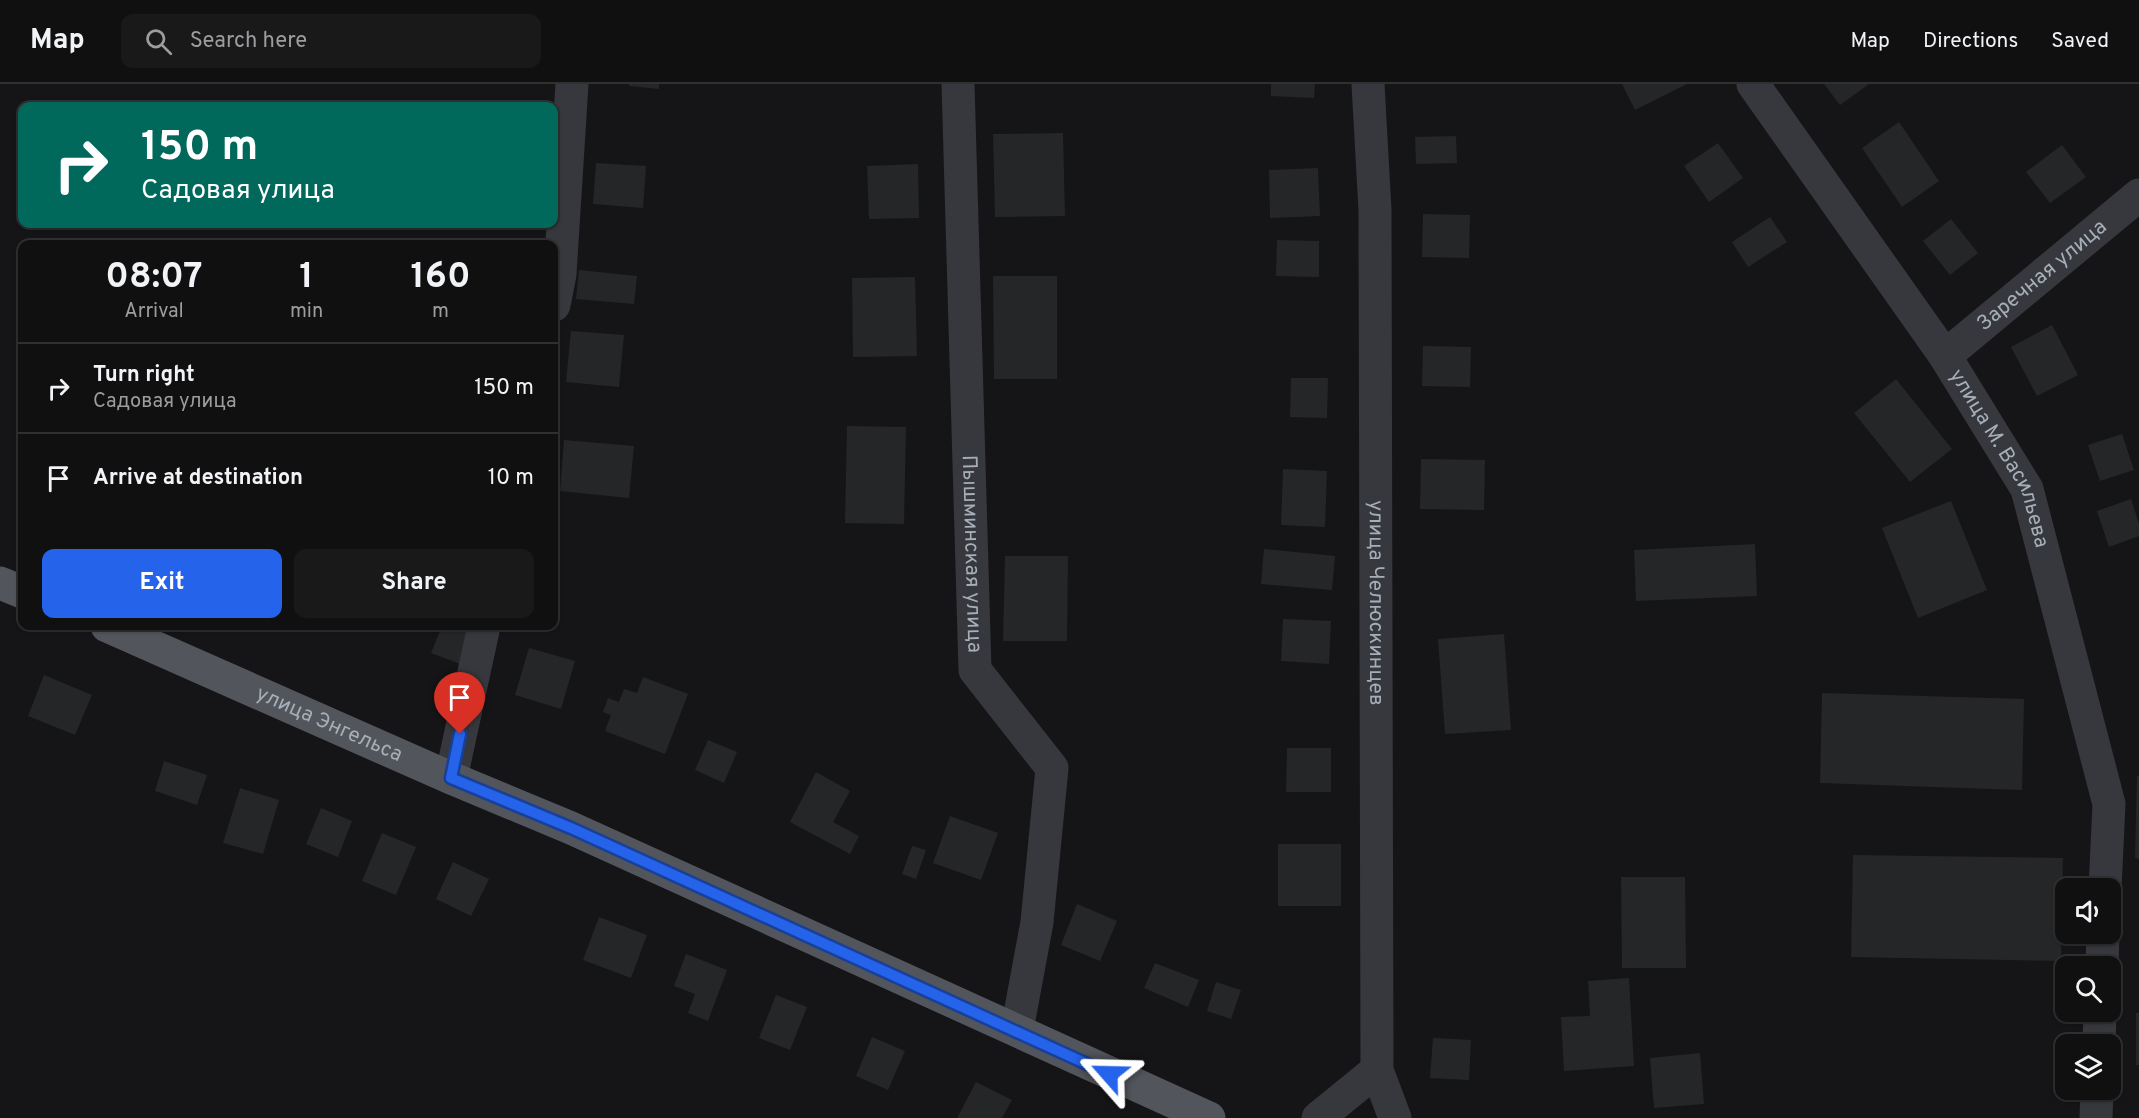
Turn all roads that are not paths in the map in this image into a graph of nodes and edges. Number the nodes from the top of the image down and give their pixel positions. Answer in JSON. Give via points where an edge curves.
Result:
{"nodes":[{"id":1,"x":572,"y":84,"type":"edge"},
{"id":2,"x":958,"y":84,"type":"edge"},
{"id":3,"x":1368,"y":84,"type":"edge"},
{"id":4,"x":1753,"y":84,"type":"edge"},
{"id":5,"x":2139,"y":195,"type":"edge"},
{"id":6,"x":558,"y":284,"type":"edge"},
{"id":7,"x":1945,"y":356,"type":"junction"},
{"id":8,"x":0,"y":583,"type":"edge"},
{"id":9,"x":18,"y":590,"type":"edge"},
{"id":10,"x":116,"y":630,"type":"edge"},
{"id":11,"x":483,"y":630,"type":"edge"},
{"id":12,"x":451,"y":778,"type":"junction"},
{"id":13,"x":2105,"y":878,"type":"edge"},
{"id":14,"x":1017,"y":1030,"type":"junction"},
{"id":15,"x":1377,"y":1070,"type":"junction"},
{"id":16,"x":2097,"y":1100,"type":"edge"},
{"id":17,"x":1209,"y":1118,"type":"edge"},
{"id":18,"x":1318,"y":1118,"type":"edge"},
{"id":19,"x":1395,"y":1118,"type":"edge"},
{"id":20,"x":2096,"y":1118,"type":"edge"}],
"edges":[{"from":1,"to":6,"type":"street"},
{"from":2,"to":14,"type":"street","name":"Пышминская улица","via":[[975,670],[1052,768],[1037,922]]},
{"from":3,"to":15,"type":"street","name":"улица Челюскинцев","via":[[1375,210]]},
{"from":4,"to":7,"type":"street","name":"улица М. Васильева"},
{"from":5,"to":7,"type":"street","name":"Заречная улица"},
{"from":7,"to":13,"type":"street","name":"улица М. Васильева","via":[[2027,489],[2109,804]]},
{"from":8,"to":9,"type":"main road"},
{"from":10,"to":12,"type":"main road","name":"улица Энгельса"},
{"from":11,"to":12,"type":"street"},
{"from":12,"to":14,"type":"main road","name":"улица Энгельса","via":[[571,828]]},
{"from":14,"to":17,"type":"main road","name":"улица Энгельса"},
{"from":15,"to":18,"type":"street"},
{"from":15,"to":19,"type":"street","name":"улица Челюскинцев"},
{"from":16,"to":20,"type":"street"}]}
